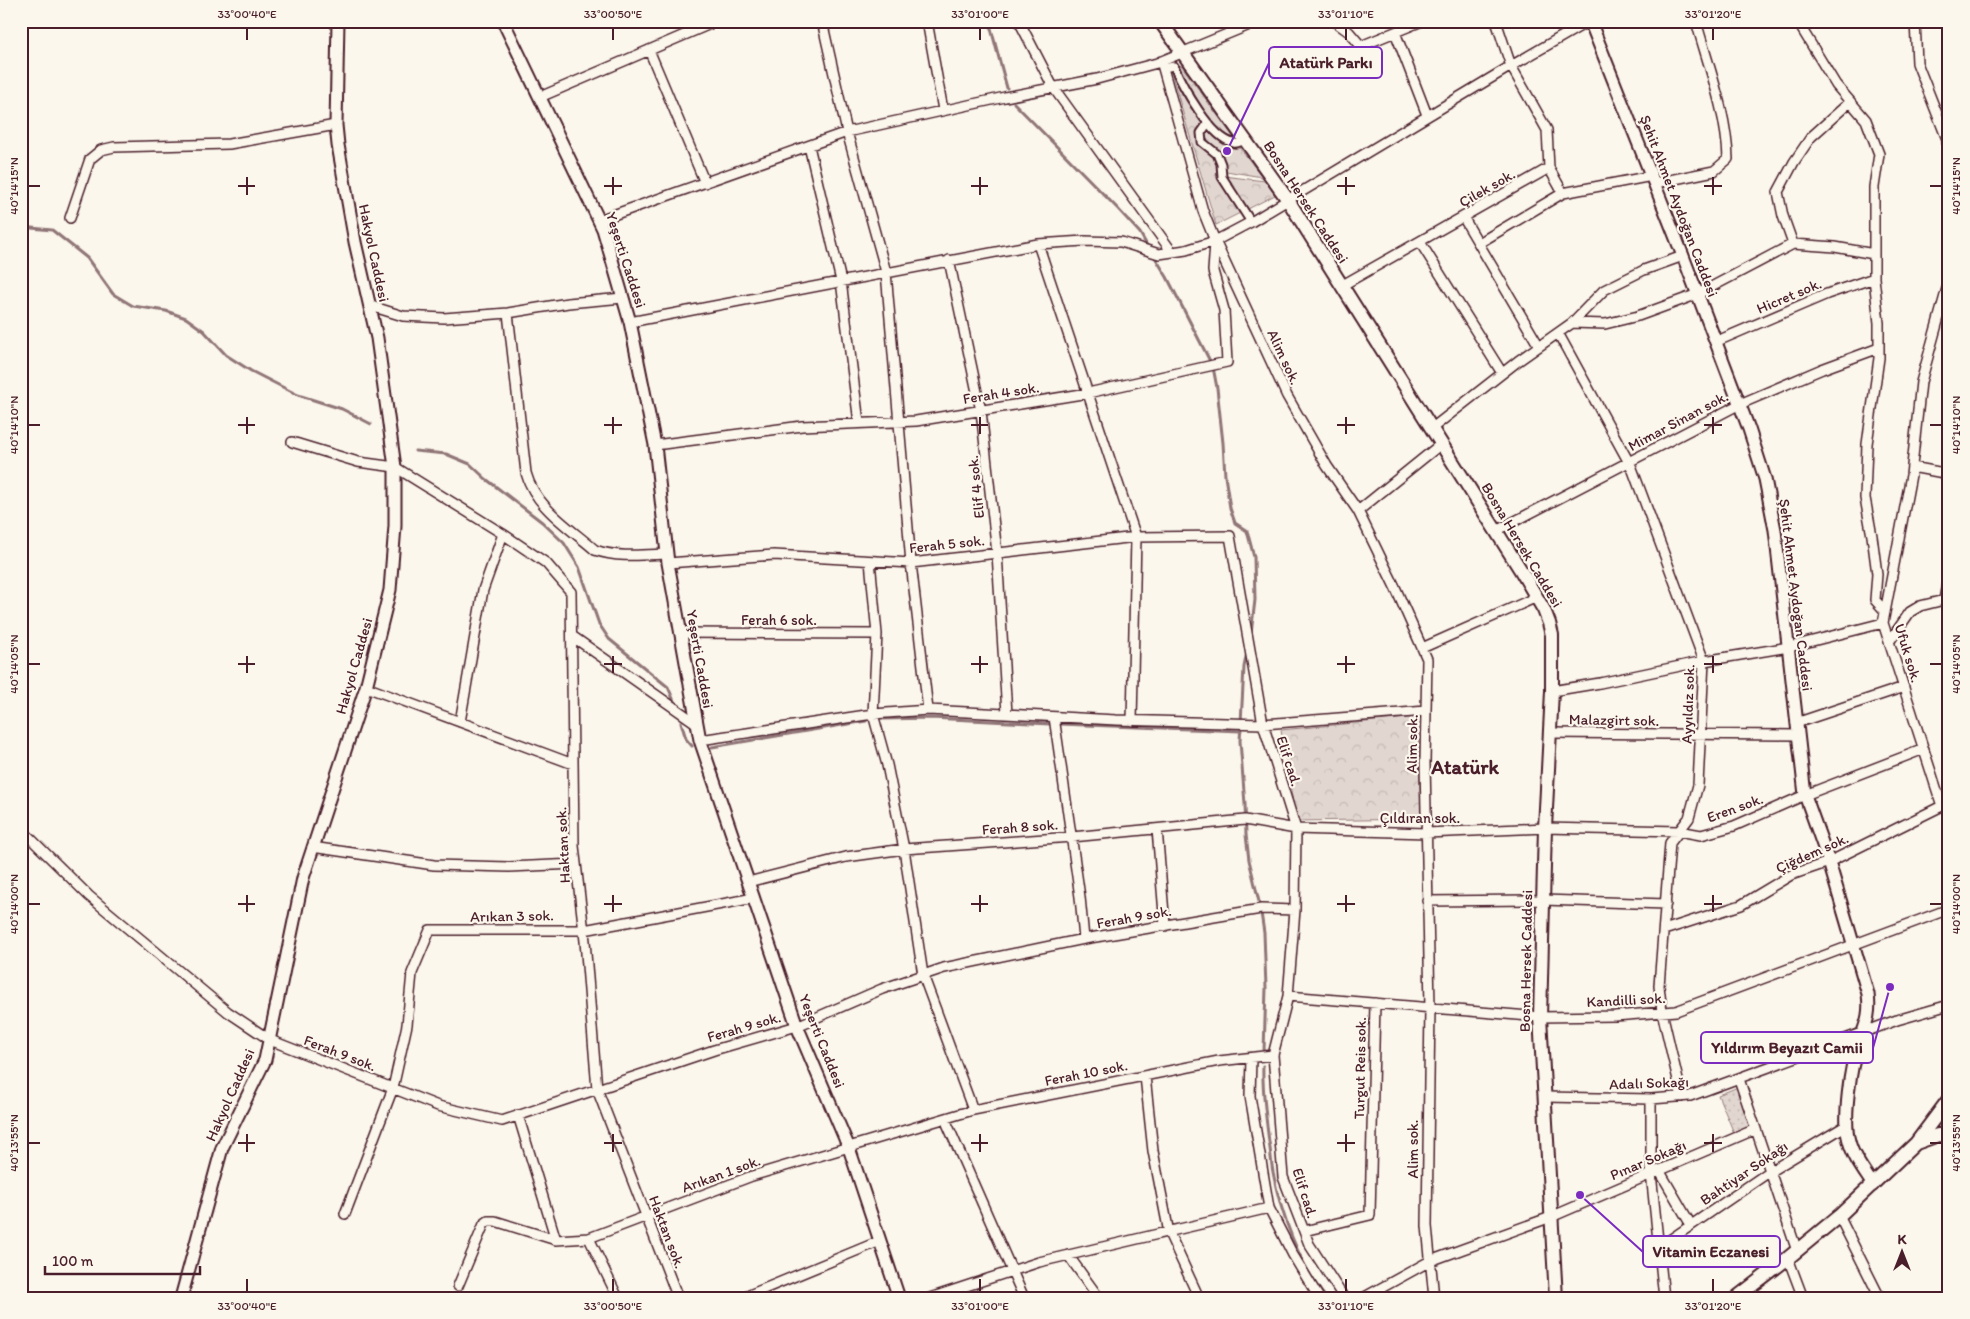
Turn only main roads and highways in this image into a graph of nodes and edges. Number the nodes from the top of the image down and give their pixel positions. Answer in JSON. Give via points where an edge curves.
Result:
{"nodes":[{"id":1,"x":1160,"y":21,"type":"edge"},
{"id":2,"x":1949,"y":1099,"type":"edge"},
{"id":3,"x":1949,"y":1136,"type":"edge"},
{"id":4,"x":1916,"y":1143,"type":"junction"},
{"id":5,"x":1556,"y":1298,"type":"edge"},
{"id":6,"x":1736,"y":1298,"type":"edge"}],
"edges":[{"from":1,"to":5,"type":"main road","name":"Bosna Hersek Caddesi","via":[[1288,200],[1537,597],[1549,623],[1552,691],[1540,1017]]},
{"from":2,"to":4,"type":"main road"},
{"from":3,"to":4,"type":"main road","via":[[1938,1135]]},
{"from":4,"to":6,"type":"main road","via":[[1839,1216]]}]}
